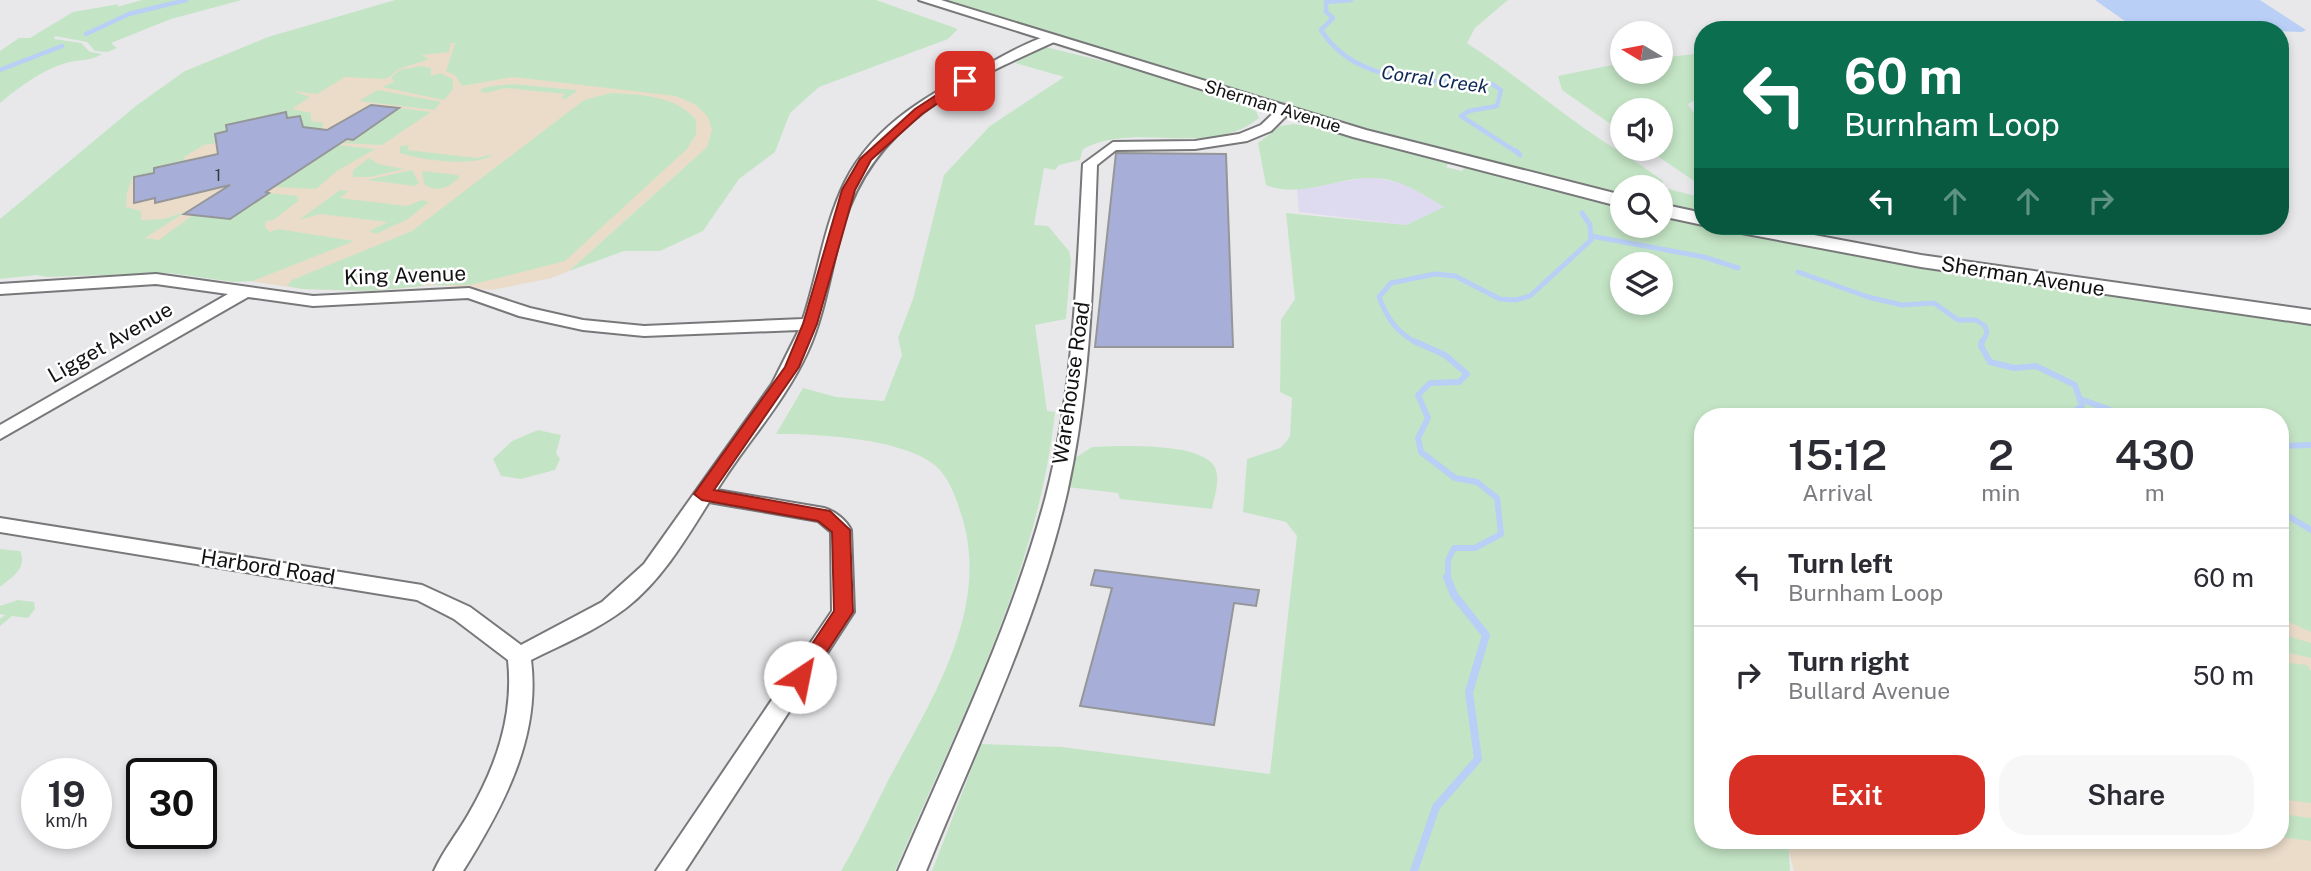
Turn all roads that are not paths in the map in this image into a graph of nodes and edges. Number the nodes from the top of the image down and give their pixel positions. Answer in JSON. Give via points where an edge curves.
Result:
{"nodes":[{"id":1,"x":926,"y":0,"type":"edge"},
{"id":2,"x":1050,"y":38,"type":"junction"},
{"id":3,"x":1285,"y":110,"type":"junction"},
{"id":4,"x":1610,"y":198,"type":"edge"},
{"id":5,"x":1673,"y":213,"type":"edge"},
{"id":6,"x":1694,"y":217,"type":"edge"},
{"id":7,"x":1786,"y":235,"type":"edge"},
{"id":8,"x":0,"y":289,"type":"edge"},
{"id":9,"x":244,"y":292,"type":"junction"},
{"id":10,"x":2311,"y":317,"type":"edge"},
{"id":11,"x":810,"y":324,"type":"junction"},
{"id":12,"x":0,"y":433,"type":"edge"},
{"id":13,"x":702,"y":494,"type":"junction"},
{"id":14,"x":0,"y":525,"type":"edge"},
{"id":15,"x":519,"y":656,"type":"junction"},
{"id":16,"x":448,"y":871,"type":"edge"},
{"id":17,"x":670,"y":871,"type":"edge"},
{"id":18,"x":912,"y":871,"type":"edge"}],
"edges":[{"from":1,"to":2,"type":"street","name":"Sherman Avenue"},
{"from":2,"to":3,"type":"street","name":"Sherman Avenue"},
{"from":2,"to":11,"type":"street","via":[[954,88],[891,134],[866,159],[848,190]]},
{"from":3,"to":4,"type":"street","name":"Sherman Avenue"},
{"from":3,"to":18,"type":"street","name":"Warehouse Road","via":[[1266,128],[1242,138],[1195,145],[1113,146],[1090,164],[1084,287],[1068,440],[1036,564]]},
{"from":5,"to":6,"type":"street"},
{"from":7,"to":10,"type":"street","name":"Sherman Avenue","via":[[1987,271]]},
{"from":8,"to":9,"type":"street","name":"King Avenue","via":[[156,279]]},
{"from":9,"to":11,"type":"street","name":"King Avenue","via":[[313,300],[469,293],[583,325],[644,331]]},
{"from":9,"to":12,"type":"street","name":"Ligget Avenue"},
{"from":11,"to":13,"type":"street","via":[[792,367]]},
{"from":13,"to":15,"type":"street","via":[[663,554],[619,601]]},
{"from":13,"to":17,"type":"street","via":[[824,516],[841,530],[843,612]]},
{"from":14,"to":15,"type":"street","name":"Harbord Road","via":[[422,593],[462,613]]},
{"from":15,"to":16,"type":"street","via":[[523,676],[520,706],[501,781]]}]}
